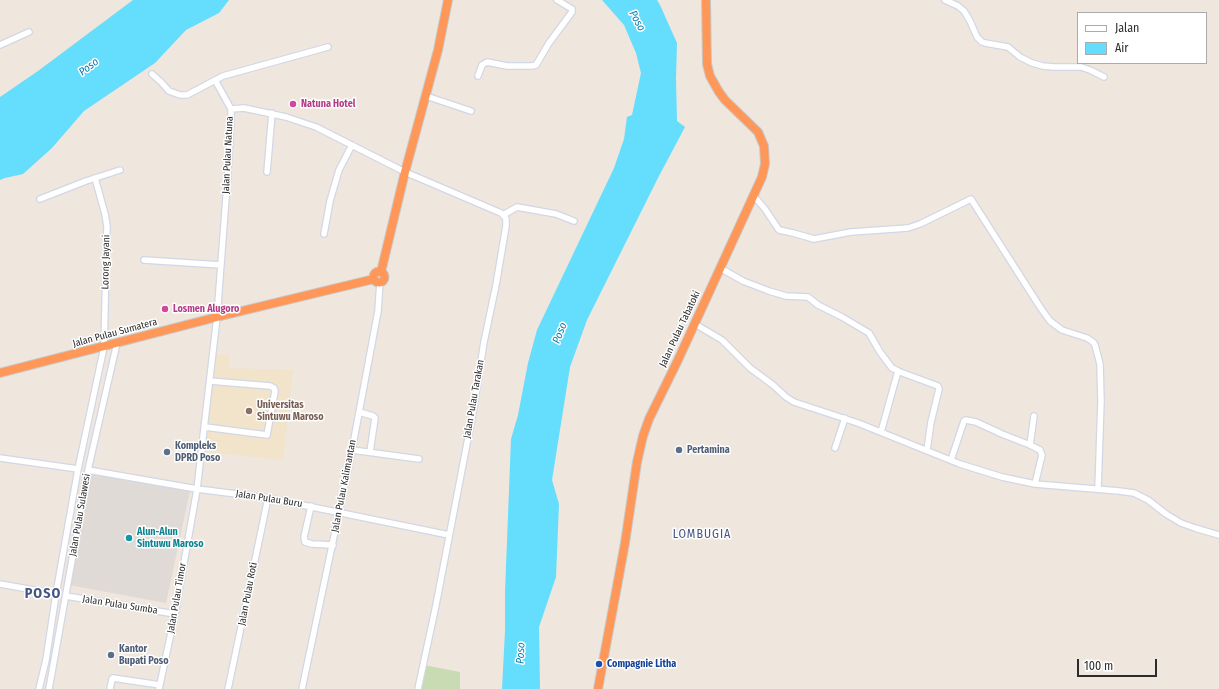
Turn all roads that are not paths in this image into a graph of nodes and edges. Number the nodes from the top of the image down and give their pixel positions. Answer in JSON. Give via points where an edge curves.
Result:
{"nodes":[{"id":1,"x":448,"y":0,"type":"edge"},
{"id":2,"x":557,"y":0,"type":"edge"},
{"id":3,"x":706,"y":0,"type":"edge"},
{"id":4,"x":945,"y":0,"type":"edge"},
{"id":5,"x":29,"y":32,"type":"dead end"},
{"id":6,"x":0,"y":45,"type":"edge"},
{"id":7,"x":328,"y":48,"type":"dead end"},
{"id":8,"x":152,"y":74,"type":"dead end"},
{"id":9,"x":478,"y":76,"type":"dead end"},
{"id":10,"x":1104,"y":77,"type":"dead end"},
{"id":11,"x":215,"y":80,"type":"junction"},
{"id":12,"x":426,"y":96,"type":"junction"},
{"id":13,"x":231,"y":109,"type":"junction"},
{"id":14,"x":472,"y":111,"type":"dead end"},
{"id":15,"x":272,"y":114,"type":"junction"},
{"id":16,"x":352,"y":145,"type":"junction"},
{"id":17,"x":120,"y":170,"type":"dead end"},
{"id":18,"x":266,"y":172,"type":"dead end"},
{"id":19,"x":405,"y":172,"type":"junction"},
{"id":20,"x":95,"y":178,"type":"junction"},
{"id":21,"x":754,"y":195,"type":"junction"},
{"id":22,"x":40,"y":199,"type":"dead end"},
{"id":23,"x":503,"y":215,"type":"junction"},
{"id":24,"x":574,"y":221,"type":"dead end"},
{"id":25,"x":324,"y":234,"type":"dead end"},
{"id":26,"x":144,"y":260,"type":"dead end"},
{"id":27,"x":221,"y":265,"type":"junction"},
{"id":28,"x":720,"y":268,"type":"junction"},
{"id":29,"x":377,"y":280,"type":"junction"},
{"id":30,"x":217,"y":317,"type":"junction"},
{"id":31,"x":695,"y":324,"type":"junction"},
{"id":32,"x":117,"y":343,"type":"junction"},
{"id":33,"x":104,"y":347,"type":"junction"},
{"id":34,"x":898,"y":371,"type":"junction"},
{"id":35,"x":0,"y":373,"type":"edge"},
{"id":36,"x":210,"y":381,"type":"junction"},
{"id":37,"x":97,"y":382,"type":"junction"},
{"id":38,"x":107,"y":386,"type":"junction"},
{"id":39,"x":359,"y":412,"type":"junction"},
{"id":40,"x":1034,"y":416,"type":"dead end"},
{"id":41,"x":845,"y":418,"type":"junction"},
{"id":42,"x":205,"y":427,"type":"junction"},
{"id":43,"x":881,"y":432,"type":"junction"},
{"id":44,"x":1030,"y":445,"type":"junction"},
{"id":45,"x":835,"y":448,"type":"dead end"},
{"id":46,"x":352,"y":450,"type":"junction"},
{"id":47,"x":927,"y":450,"type":"junction"},
{"id":48,"x":370,"y":452,"type":"junction"},
{"id":49,"x":0,"y":458,"type":"edge"},
{"id":50,"x":419,"y":459,"type":"dead end"},
{"id":51,"x":951,"y":460,"type":"junction"},
{"id":52,"x":78,"y":470,"type":"junction"},
{"id":53,"x":88,"y":470,"type":"junction"},
{"id":54,"x":1035,"y":484,"type":"junction"},
{"id":55,"x":197,"y":489,"type":"junction"},
{"id":56,"x":1098,"y":489,"type":"junction"},
{"id":57,"x":268,"y":498,"type":"junction"},
{"id":58,"x":311,"y":506,"type":"junction"},
{"id":59,"x":339,"y":512,"type":"junction"},
{"id":60,"x":68,"y":525,"type":"junction"},
{"id":61,"x":78,"y":527,"type":"junction"},
{"id":62,"x":449,"y":534,"type":"junction"},
{"id":63,"x":1219,"y":534,"type":"edge"},
{"id":64,"x":333,"y":545,"type":"junction"},
{"id":65,"x":0,"y":584,"type":"edge"},
{"id":66,"x":56,"y":594,"type":"junction"},
{"id":67,"x":66,"y":596,"type":"junction"},
{"id":68,"x":175,"y":614,"type":"junction"},
{"id":69,"x":160,"y":687,"type":"edge"},
{"id":70,"x":39,"y":689,"type":"edge"},
{"id":71,"x":49,"y":689,"type":"edge"},
{"id":72,"x":110,"y":689,"type":"edge"},
{"id":73,"x":228,"y":689,"type":"edge"},
{"id":74,"x":302,"y":689,"type":"edge"},
{"id":75,"x":418,"y":689,"type":"edge"},
{"id":76,"x":598,"y":689,"type":"edge"}],
"edges":[{"from":1,"to":12,"type":"highway"},
{"from":2,"to":9,"type":"street","via":[[572,9],[572,12],[537,63],[532,66],[507,66],[487,62],[482,65]]},
{"from":3,"to":21,"type":"highway","name":"Jalan Pulau Tabatoki","via":[[707,59],[710,76],[725,100],[758,132],[764,146],[764,168]]},
{"from":4,"to":10,"type":"street","via":[[964,11],[982,42],[1008,47],[1032,63],[1081,68]]},
{"from":5,"to":6,"type":"street"},
{"from":7,"to":11,"type":"street"},
{"from":8,"to":11,"type":"street","via":[[169,91],[185,95]]},
{"from":11,"to":13,"type":"street"},
{"from":12,"to":14,"type":"street"},
{"from":12,"to":19,"type":"highway"},
{"from":13,"to":15,"type":"street","name":"Jalan Pulau Natuna","via":[[244,108]]},
{"from":13,"to":27,"type":"street","name":"Jalan Pulau Natuna"},
{"from":15,"to":16,"type":"street","name":"Jalan Pulau Natuna","via":[[301,121]]},
{"from":15,"to":18,"type":"street"},
{"from":16,"to":19,"type":"street","name":"Jalan Pulau Natuna"},
{"from":16,"to":25,"type":"street","via":[[340,170],[330,201]]},
{"from":17,"to":20,"type":"street"},
{"from":19,"to":23,"type":"street"},
{"from":19,"to":29,"type":"highway","via":[[382,272],[378,271],[375,274]]},
{"from":20,"to":22,"type":"street"},
{"from":20,"to":33,"type":"street","name":"Lorong Jayani","via":[[107,226]]},
{"from":21,"to":28,"type":"highway","name":"Jalan Pulau Tabatoki"},
{"from":21,"to":56,"type":"street","via":[[779,230],[814,239],[852,232],[908,228],[971,199],[1050,321],[1062,330],[1086,338],[1095,345],[1100,364],[1101,401]]},
{"from":23,"to":24,"type":"street","via":[[517,207]]},
{"from":23,"to":62,"type":"street","name":"Jalan Pulau Tarakan","via":[[506,222],[499,272]]},
{"from":26,"to":27,"type":"street"},
{"from":27,"to":30,"type":"street","name":"Jalan Pulau Natuna"},
{"from":28,"to":31,"type":"highway","name":"Jalan Pulau Tabatoki"},
{"from":28,"to":34,"type":"street","via":[[769,292],[786,296],[808,296],[815,303],[871,335],[888,364]]},
{"from":29,"to":30,"type":"highway","name":"Jalan Pulau Sumatera"},
{"from":29,"to":39,"type":"street","name":"Jalan Pulau Kalimantan","via":[[378,311]]},
{"from":30,"to":32,"type":"highway","name":"Jalan Pulau Sumatera"},
{"from":30,"to":36,"type":"street","name":"Jalan Pulau Timor"},
{"from":31,"to":41,"type":"street","via":[[722,340],[750,368],[789,400]]},
{"from":31,"to":76,"type":"highway","name":"Jalan Pulau Tabatoki","via":[[643,436]]},
{"from":32,"to":33,"type":"highway","name":"Jalan Pulau Sumatera"},
{"from":32,"to":38,"type":"street","name":"Jalan Pulau Sulawesi"},
{"from":33,"to":35,"type":"highway","name":"Jalan Pulau Sumatera"},
{"from":33,"to":37,"type":"street","name":"Jalan Pulau Sulawesi"},
{"from":34,"to":43,"type":"street"},
{"from":34,"to":47,"type":"street","via":[[939,386]]},
{"from":36,"to":42,"type":"street","name":"Jalan Pulau Timor"},
{"from":36,"to":42,"type":"street","via":[[270,386],[275,391],[267,435]]},
{"from":37,"to":38,"type":"street"},
{"from":37,"to":52,"type":"street","name":"Jalan Pulau Sulawesi"},
{"from":38,"to":53,"type":"street","name":"Jalan Pulau Sulawesi"},
{"from":39,"to":46,"type":"street","name":"Jalan Pulau Kalimantan"},
{"from":39,"to":48,"type":"street","via":[[375,418]]},
{"from":40,"to":44,"type":"street"},
{"from":41,"to":43,"type":"street"},
{"from":41,"to":45,"type":"street"},
{"from":42,"to":55,"type":"street","name":"Jalan Pulau Timor"},
{"from":43,"to":47,"type":"street"},
{"from":44,"to":51,"type":"street","via":[[966,420],[963,421]]},
{"from":44,"to":54,"type":"street","via":[[1042,454]]},
{"from":46,"to":48,"type":"street"},
{"from":46,"to":59,"type":"street","name":"Jalan Pulau Kalimantan"},
{"from":47,"to":51,"type":"street"},
{"from":48,"to":50,"type":"street"},
{"from":49,"to":52,"type":"street"},
{"from":51,"to":54,"type":"street","via":[[1002,477]]},
{"from":52,"to":60,"type":"street","name":"Jalan Pulau Sulawesi"},
{"from":53,"to":55,"type":"street","name":"Jalan Pulau Buru"},
{"from":53,"to":61,"type":"street","name":"Jalan Pulau Sulawesi"},
{"from":54,"to":56,"type":"street"},
{"from":55,"to":57,"type":"street","name":"Jalan Pulau Buru"},
{"from":55,"to":68,"type":"street","name":"Jalan Pulau Timor"},
{"from":56,"to":63,"type":"street","via":[[1134,493],[1181,523]]},
{"from":57,"to":58,"type":"street","name":"Jalan Pulau Buru"},
{"from":57,"to":73,"type":"street","name":"Jalan Pulau Roti"},
{"from":58,"to":59,"type":"street","name":"Jalan Pulau Buru"},
{"from":58,"to":64,"type":"street","via":[[305,542]]},
{"from":59,"to":62,"type":"street","name":"Jalan Pulau Buru"},
{"from":59,"to":64,"type":"street","name":"Jalan Pulau Kalimantan"},
{"from":60,"to":61,"type":"street"},
{"from":60,"to":66,"type":"street","name":"Jalan Pulau Sulawesi"},
{"from":61,"to":67,"type":"street","name":"Jalan Pulau Sulawesi"},
{"from":62,"to":75,"type":"street","name":"Jalan Pulau Tarakan"},
{"from":64,"to":74,"type":"street","name":"Jalan Pulau Kalimantan"},
{"from":65,"to":66,"type":"street"},
{"from":66,"to":70,"type":"street","name":"Jalan Pulau Sulawesi"},
{"from":67,"to":68,"type":"street","name":"Jalan Pulau Sumba"},
{"from":67,"to":71,"type":"street","name":"Jalan Pulau Sulawesi"},
{"from":68,"to":69,"type":"street","name":"Jalan Pulau Timor"},
{"from":69,"to":72,"type":"street","via":[[113,678]]}]}
